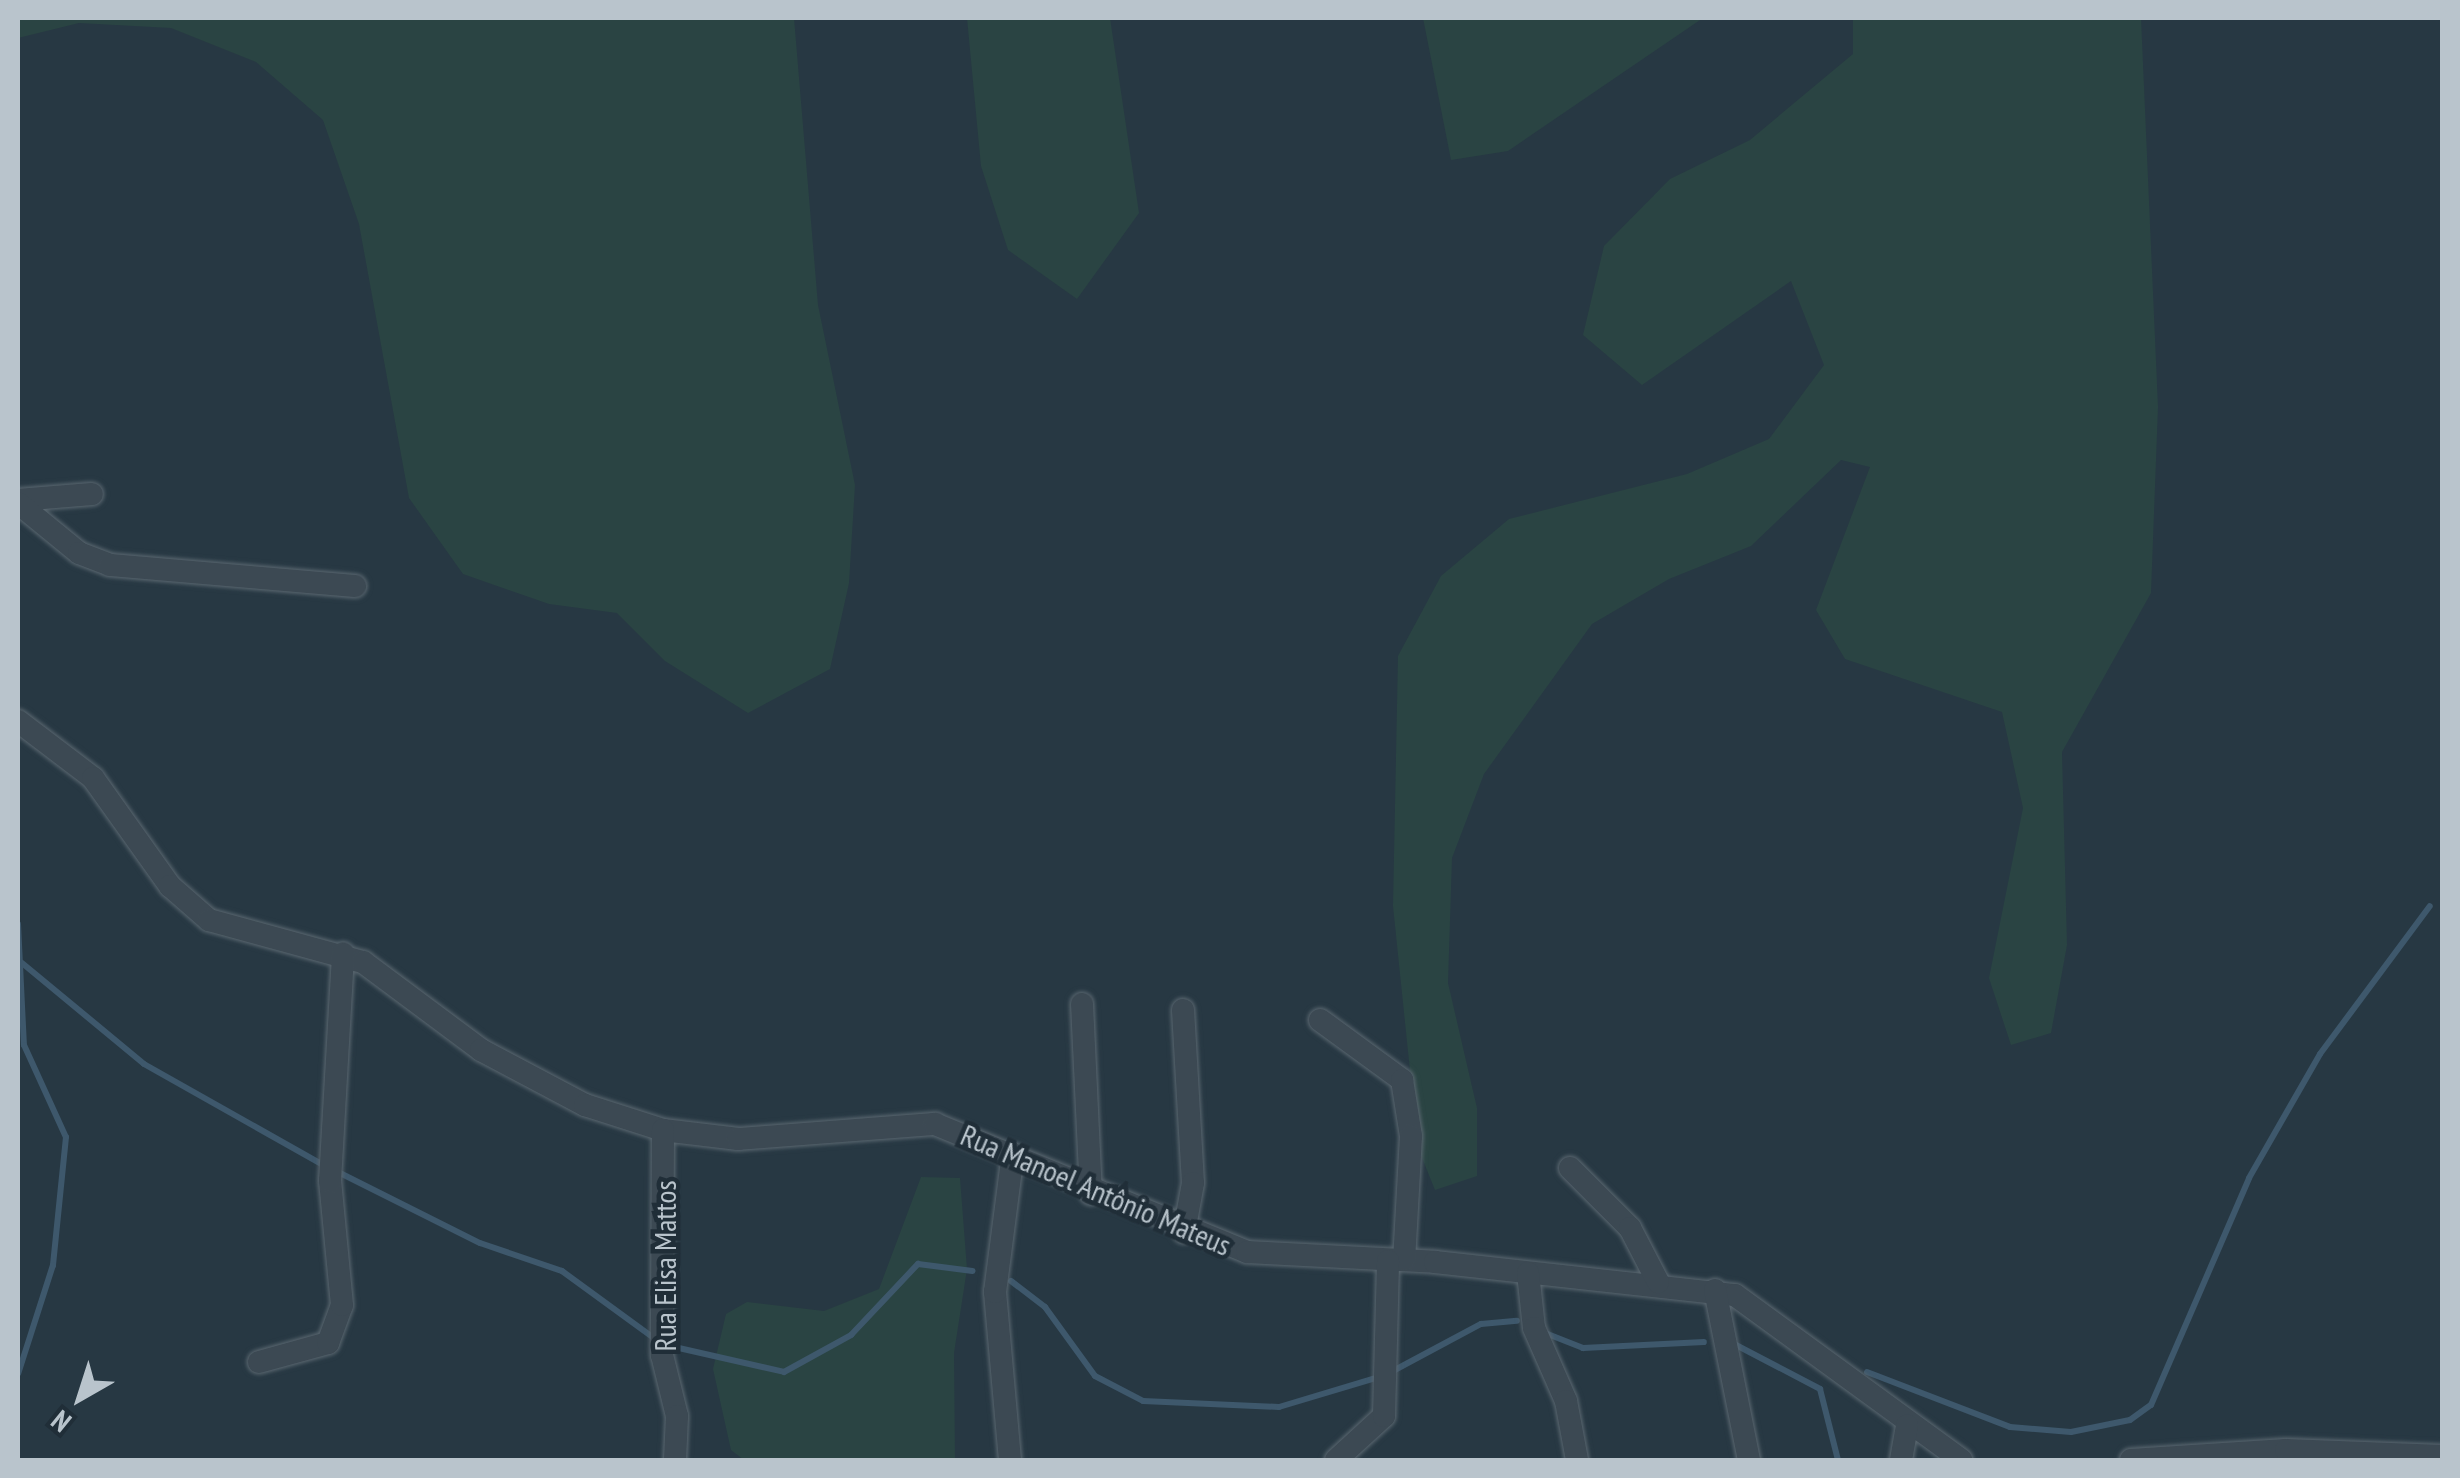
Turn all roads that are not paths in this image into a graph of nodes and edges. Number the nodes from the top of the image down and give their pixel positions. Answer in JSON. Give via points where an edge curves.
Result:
{"nodes":[{"id":1,"x":92,"y":494,"type":"dead end"},
{"id":2,"x":18,"y":502,"type":"edge"},
{"id":3,"x":355,"y":586,"type":"dead end"},
{"id":4,"x":18,"y":721,"type":"edge"},
{"id":5,"x":343,"y":953,"type":"junction"},
{"id":6,"x":1082,"y":1004,"type":"dead end"},
{"id":7,"x":1183,"y":1010,"type":"dead end"},
{"id":8,"x":1320,"y":1020,"type":"dead end"},
{"id":9,"x":663,"y":1130,"type":"junction"},
{"id":10,"x":1013,"y":1154,"type":"junction"},
{"id":11,"x":1570,"y":1168,"type":"dead end"},
{"id":12,"x":1091,"y":1194,"type":"junction"},
{"id":13,"x":1184,"y":1232,"type":"junction"},
{"id":14,"x":1396,"y":1261,"type":"junction"},
{"id":15,"x":1528,"y":1273,"type":"junction"},
{"id":16,"x":1658,"y":1282,"type":"junction"},
{"id":17,"x":1714,"y":1290,"type":"junction"},
{"id":18,"x":259,"y":1362,"type":"dead end"},
{"id":19,"x":1907,"y":1426,"type":"junction"},
{"id":20,"x":2442,"y":1456,"type":"edge"},
{"id":21,"x":675,"y":1460,"type":"edge"},
{"id":22,"x":1010,"y":1460,"type":"edge"},
{"id":23,"x":1336,"y":1460,"type":"edge"},
{"id":24,"x":1577,"y":1460,"type":"edge"},
{"id":25,"x":1749,"y":1460,"type":"edge"},
{"id":26,"x":1902,"y":1460,"type":"edge"},
{"id":27,"x":1962,"y":1460,"type":"edge"},
{"id":28,"x":2131,"y":1460,"type":"edge"}],
"edges":[{"from":1,"to":2,"type":"street"},
{"from":2,"to":3,"type":"street","via":[[80,553],[110,565]]},
{"from":4,"to":5,"type":"street","name":"Rua Manoel Antônio Mateus","via":[[92,778],[186,904],[229,928]]},
{"from":5,"to":9,"type":"street","name":"Rua Manoel Antônio Mateus","via":[[512,1069]]},
{"from":5,"to":18,"type":"street","via":[[330,1181],[344,1282],[336,1332],[316,1350]]},
{"from":6,"to":12,"type":"street"},
{"from":7,"to":13,"type":"street","via":[[1193,1183]]},
{"from":8,"to":14,"type":"street","via":[[1402,1080],[1410,1136]]},
{"from":9,"to":10,"type":"street","name":"Rua Manoel Antônio Mateus","via":[[738,1138],[909,1122],[964,1131]]},
{"from":9,"to":21,"type":"street","name":"Rua Elisa Mattos","via":[[662,1355],[677,1416]]},
{"from":10,"to":12,"type":"street","name":"Rua Manoel Antônio Mateus"},
{"from":10,"to":22,"type":"street","via":[[995,1292]]},
{"from":11,"to":16,"type":"street","via":[[1630,1228]]},
{"from":12,"to":13,"type":"street","name":"Rua Manoel Antônio Mateus"},
{"from":13,"to":14,"type":"street","name":"Rua Manoel Antônio Mateus","via":[[1247,1252]]},
{"from":14,"to":15,"type":"street","name":"Rua Manoel Antônio Mateus"},
{"from":14,"to":23,"type":"street","via":[[1380,1424]]},
{"from":15,"to":16,"type":"street","name":"Rua Manoel Antônio Mateus"},
{"from":15,"to":24,"type":"street","via":[[1534,1328],[1566,1401]]},
{"from":16,"to":17,"type":"street","name":"Rua Manoel Antônio Mateus"},
{"from":17,"to":19,"type":"street","name":"Rua Manoel Antônio Mateus","via":[[1784,1324]]},
{"from":17,"to":25,"type":"street"},
{"from":19,"to":26,"type":"street"},
{"from":19,"to":27,"type":"street","name":"Rua Manoel Antônio Mateus"},
{"from":20,"to":28,"type":"street","via":[[2286,1450]]}]}
